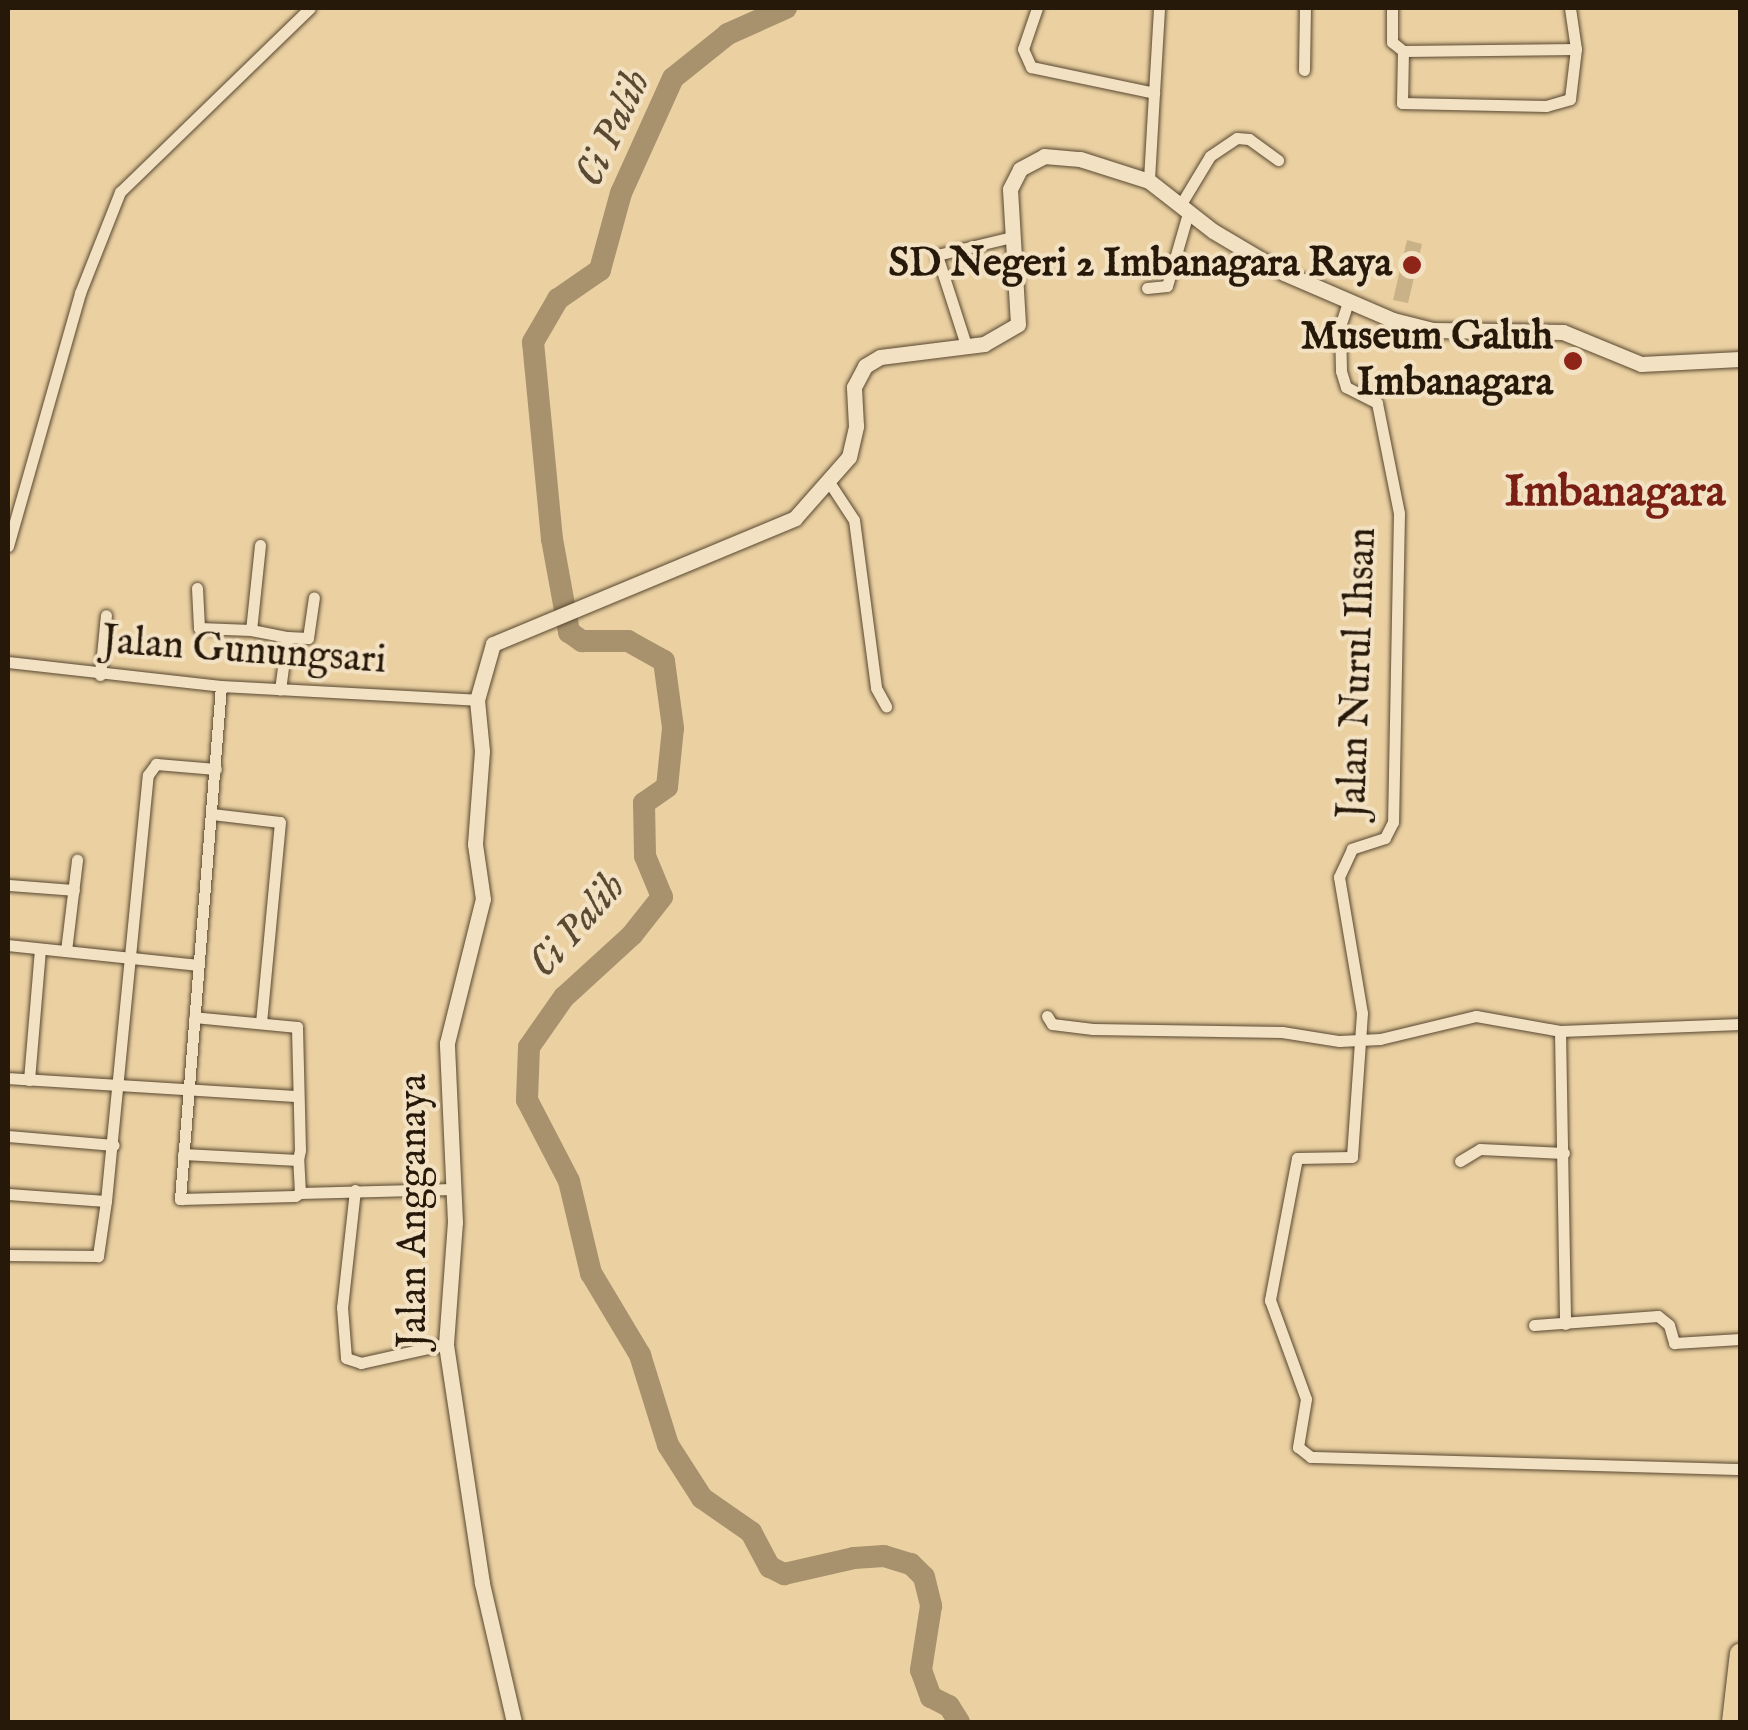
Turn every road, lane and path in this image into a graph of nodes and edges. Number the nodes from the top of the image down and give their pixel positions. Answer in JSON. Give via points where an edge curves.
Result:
{"nodes":[{"id":1,"x":310,"y":8,"type":"edge"},
{"id":2,"x":1037,"y":8,"type":"edge"},
{"id":3,"x":1159,"y":8,"type":"edge"},
{"id":4,"x":1305,"y":8,"type":"edge"},
{"id":5,"x":1392,"y":8,"type":"edge"},
{"id":6,"x":1570,"y":8,"type":"edge"},
{"id":7,"x":1576,"y":49,"type":"junction"},
{"id":8,"x":1403,"y":51,"type":"junction"},
{"id":9,"x":1304,"y":70,"type":"dead end"},
{"id":10,"x":1154,"y":92,"type":"junction"},
{"id":11,"x":1278,"y":160,"type":"dead end"},
{"id":12,"x":1149,"y":182,"type":"junction"},
{"id":13,"x":1186,"y":207,"type":"junction"},
{"id":14,"x":1012,"y":237,"type":"junction"},
{"id":15,"x":1147,"y":288,"type":"dead end"},
{"id":16,"x":1348,"y":302,"type":"junction"},
{"id":17,"x":966,"y":345,"type":"junction"},
{"id":18,"x":1740,"y":359,"type":"edge"},
{"id":19,"x":830,"y":482,"type":"junction"},
{"id":20,"x":260,"y":545,"type":"dead end"},
{"id":21,"x":8,"y":546,"type":"edge"},
{"id":22,"x":197,"y":588,"type":"dead end"},
{"id":23,"x":314,"y":596,"type":"dead end"},
{"id":24,"x":106,"y":615,"type":"dead end"},
{"id":25,"x":250,"y":630,"type":"junction"},
{"id":26,"x":287,"y":637,"type":"junction"},
{"id":27,"x":8,"y":662,"type":"edge"},
{"id":28,"x":100,"y":674,"type":"junction"},
{"id":29,"x":221,"y":686,"type":"junction"},
{"id":30,"x":280,"y":690,"type":"junction"},
{"id":31,"x":477,"y":700,"type":"junction"},
{"id":32,"x":886,"y":706,"type":"dead end"},
{"id":33,"x":216,"y":770,"type":"junction"},
{"id":34,"x":212,"y":814,"type":"junction"},
{"id":35,"x":78,"y":860,"type":"dead end"},
{"id":36,"x":8,"y":885,"type":"edge"},
{"id":37,"x":74,"y":890,"type":"junction"},
{"id":38,"x":8,"y":945,"type":"edge"},
{"id":39,"x":40,"y":949,"type":"junction"},
{"id":40,"x":66,"y":951,"type":"junction"},
{"id":41,"x":132,"y":958,"type":"junction"},
{"id":42,"x":198,"y":965,"type":"junction"},
{"id":43,"x":1047,"y":1016,"type":"dead end"},
{"id":44,"x":194,"y":1017,"type":"junction"},
{"id":45,"x":261,"y":1023,"type":"junction"},
{"id":46,"x":1740,"y":1024,"type":"edge"},
{"id":47,"x":1560,"y":1031,"type":"junction"},
{"id":48,"x":1363,"y":1041,"type":"junction"},
{"id":49,"x":8,"y":1078,"type":"edge"},
{"id":50,"x":28,"y":1080,"type":"junction"},
{"id":51,"x":118,"y":1085,"type":"junction"},
{"id":52,"x":188,"y":1090,"type":"junction"},
{"id":53,"x":297,"y":1096,"type":"junction"},
{"id":54,"x":8,"y":1136,"type":"edge"},
{"id":55,"x":114,"y":1145,"type":"junction"},
{"id":56,"x":1564,"y":1153,"type":"junction"},
{"id":57,"x":183,"y":1154,"type":"junction"},
{"id":58,"x":298,"y":1160,"type":"junction"},
{"id":59,"x":1460,"y":1160,"type":"dead end"},
{"id":60,"x":355,"y":1190,"type":"junction"},
{"id":61,"x":453,"y":1190,"type":"junction"},
{"id":62,"x":300,"y":1193,"type":"junction"},
{"id":63,"x":8,"y":1194,"type":"edge"},
{"id":64,"x":106,"y":1201,"type":"junction"},
{"id":65,"x":10,"y":1257,"type":"edge"},
{"id":66,"x":1566,"y":1324,"type":"junction"},
{"id":67,"x":1534,"y":1325,"type":"dead end"},
{"id":68,"x":1740,"y":1339,"type":"edge"},
{"id":69,"x":446,"y":1344,"type":"junction"},
{"id":70,"x":1740,"y":1469,"type":"edge"},
{"id":71,"x":1740,"y":1653,"type":"edge"},
{"id":72,"x":514,"y":1722,"type":"edge"},
{"id":73,"x":1732,"y":1722,"type":"edge"}],
"edges":[{"from":1,"to":21,"type":"street","via":[[120,192],[86,274]]},
{"from":2,"to":10,"type":"street","via":[[1023,49],[1031,66]]},
{"from":3,"to":10,"type":"street"},
{"from":4,"to":9,"type":"street"},
{"from":5,"to":8,"type":"street","via":[[1392,42]]},
{"from":6,"to":7,"type":"street"},
{"from":7,"to":8,"type":"street"},
{"from":7,"to":8,"type":"street","via":[[1570,99],[1546,106],[1402,103]]},
{"from":10,"to":12,"type":"street"},
{"from":11,"to":13,"type":"street","via":[[1237,138],[1210,156]]},
{"from":12,"to":13,"type":"street"},
{"from":12,"to":14,"type":"street","via":[[1062,155],[1032,161],[1010,189]]},
{"from":13,"to":15,"type":"street","via":[[1167,286]]},
{"from":13,"to":16,"type":"street","via":[[1284,272]]},
{"from":14,"to":17,"type":"street","via":[[1018,324],[984,344]]},
{"from":14,"to":17,"type":"street","via":[[937,255]]},
{"from":16,"to":18,"type":"street","via":[[1433,330],[1563,332],[1641,364]]},
{"from":16,"to":48,"type":"street","name":"Jalan Nurul Ihsan","via":[[1340,326],[1341,371],[1346,386],[1377,403],[1399,512],[1392,832],[1358,843],[1339,877]]},
{"from":17,"to":19,"type":"street","via":[[864,366],[854,387],[852,446]]},
{"from":19,"to":31,"type":"street","via":[[795,518],[763,536],[493,644]]},
{"from":19,"to":32,"type":"street","via":[[854,520],[876,688]]},
{"from":20,"to":25,"type":"street"},
{"from":22,"to":25,"type":"street","via":[[200,628]]},
{"from":23,"to":26,"type":"street","via":[[308,638]]},
{"from":24,"to":28,"type":"street"},
{"from":25,"to":26,"type":"street"},
{"from":26,"to":30,"type":"street"},
{"from":27,"to":28,"type":"street","name":"Jalan Gunungsari"},
{"from":28,"to":29,"type":"street","name":"Jalan Gunungsari"},
{"from":29,"to":30,"type":"street","name":"Jalan Gunungsari"},
{"from":29,"to":33,"type":"street"},
{"from":30,"to":31,"type":"street","name":"Jalan Gunungsari"},
{"from":31,"to":61,"type":"street","name":"Jalan Angganaya","via":[[482,752],[475,844],[483,899],[447,1043]]},
{"from":33,"to":34,"type":"street"},
{"from":33,"to":41,"type":"street","via":[[150,768]]},
{"from":34,"to":42,"type":"street"},
{"from":34,"to":45,"type":"street","via":[[280,822]]},
{"from":35,"to":37,"type":"street"},
{"from":36,"to":37,"type":"street"},
{"from":37,"to":40,"type":"street"},
{"from":38,"to":39,"type":"street"},
{"from":39,"to":40,"type":"street"},
{"from":39,"to":50,"type":"street"},
{"from":40,"to":41,"type":"street"},
{"from":41,"to":42,"type":"street"},
{"from":41,"to":51,"type":"street"},
{"from":42,"to":44,"type":"street"},
{"from":43,"to":48,"type":"street","via":[[1052,1024],[1093,1029],[1282,1032]]},
{"from":44,"to":45,"type":"street"},
{"from":44,"to":52,"type":"street"},
{"from":45,"to":53,"type":"street","via":[[296,1027]]},
{"from":46,"to":47,"type":"street"},
{"from":47,"to":48,"type":"street","via":[[1476,1016]]},
{"from":47,"to":56,"type":"street"},
{"from":48,"to":70,"type":"street","via":[[1352,1158],[1303,1156],[1295,1162],[1270,1300],[1275,1328],[1303,1383],[1305,1411],[1296,1436],[1302,1454]]},
{"from":49,"to":50,"type":"street"},
{"from":50,"to":51,"type":"street"},
{"from":51,"to":52,"type":"street"},
{"from":51,"to":55,"type":"street"},
{"from":52,"to":53,"type":"street"},
{"from":52,"to":57,"type":"street"},
{"from":53,"to":58,"type":"street"},
{"from":54,"to":55,"type":"street"},
{"from":55,"to":64,"type":"street"},
{"from":56,"to":59,"type":"street","via":[[1480,1148]]},
{"from":56,"to":66,"type":"street"},
{"from":57,"to":58,"type":"street"},
{"from":57,"to":62,"type":"street","via":[[183,1201]]},
{"from":58,"to":62,"type":"street"},
{"from":60,"to":61,"type":"street"},
{"from":60,"to":62,"type":"street"},
{"from":60,"to":69,"type":"street","via":[[342,1306],[346,1358],[361,1363]]},
{"from":61,"to":69,"type":"street","name":"Jalan Angganaya"},
{"from":63,"to":64,"type":"street"},
{"from":64,"to":65,"type":"street","via":[[102,1254]]},
{"from":66,"to":67,"type":"street"},
{"from":66,"to":68,"type":"street","via":[[1658,1316],[1670,1325],[1674,1343]]},
{"from":69,"to":72,"type":"street","name":"Jalan Angganaya","via":[[482,1583]]},
{"from":71,"to":73,"type":"highway"}]}
